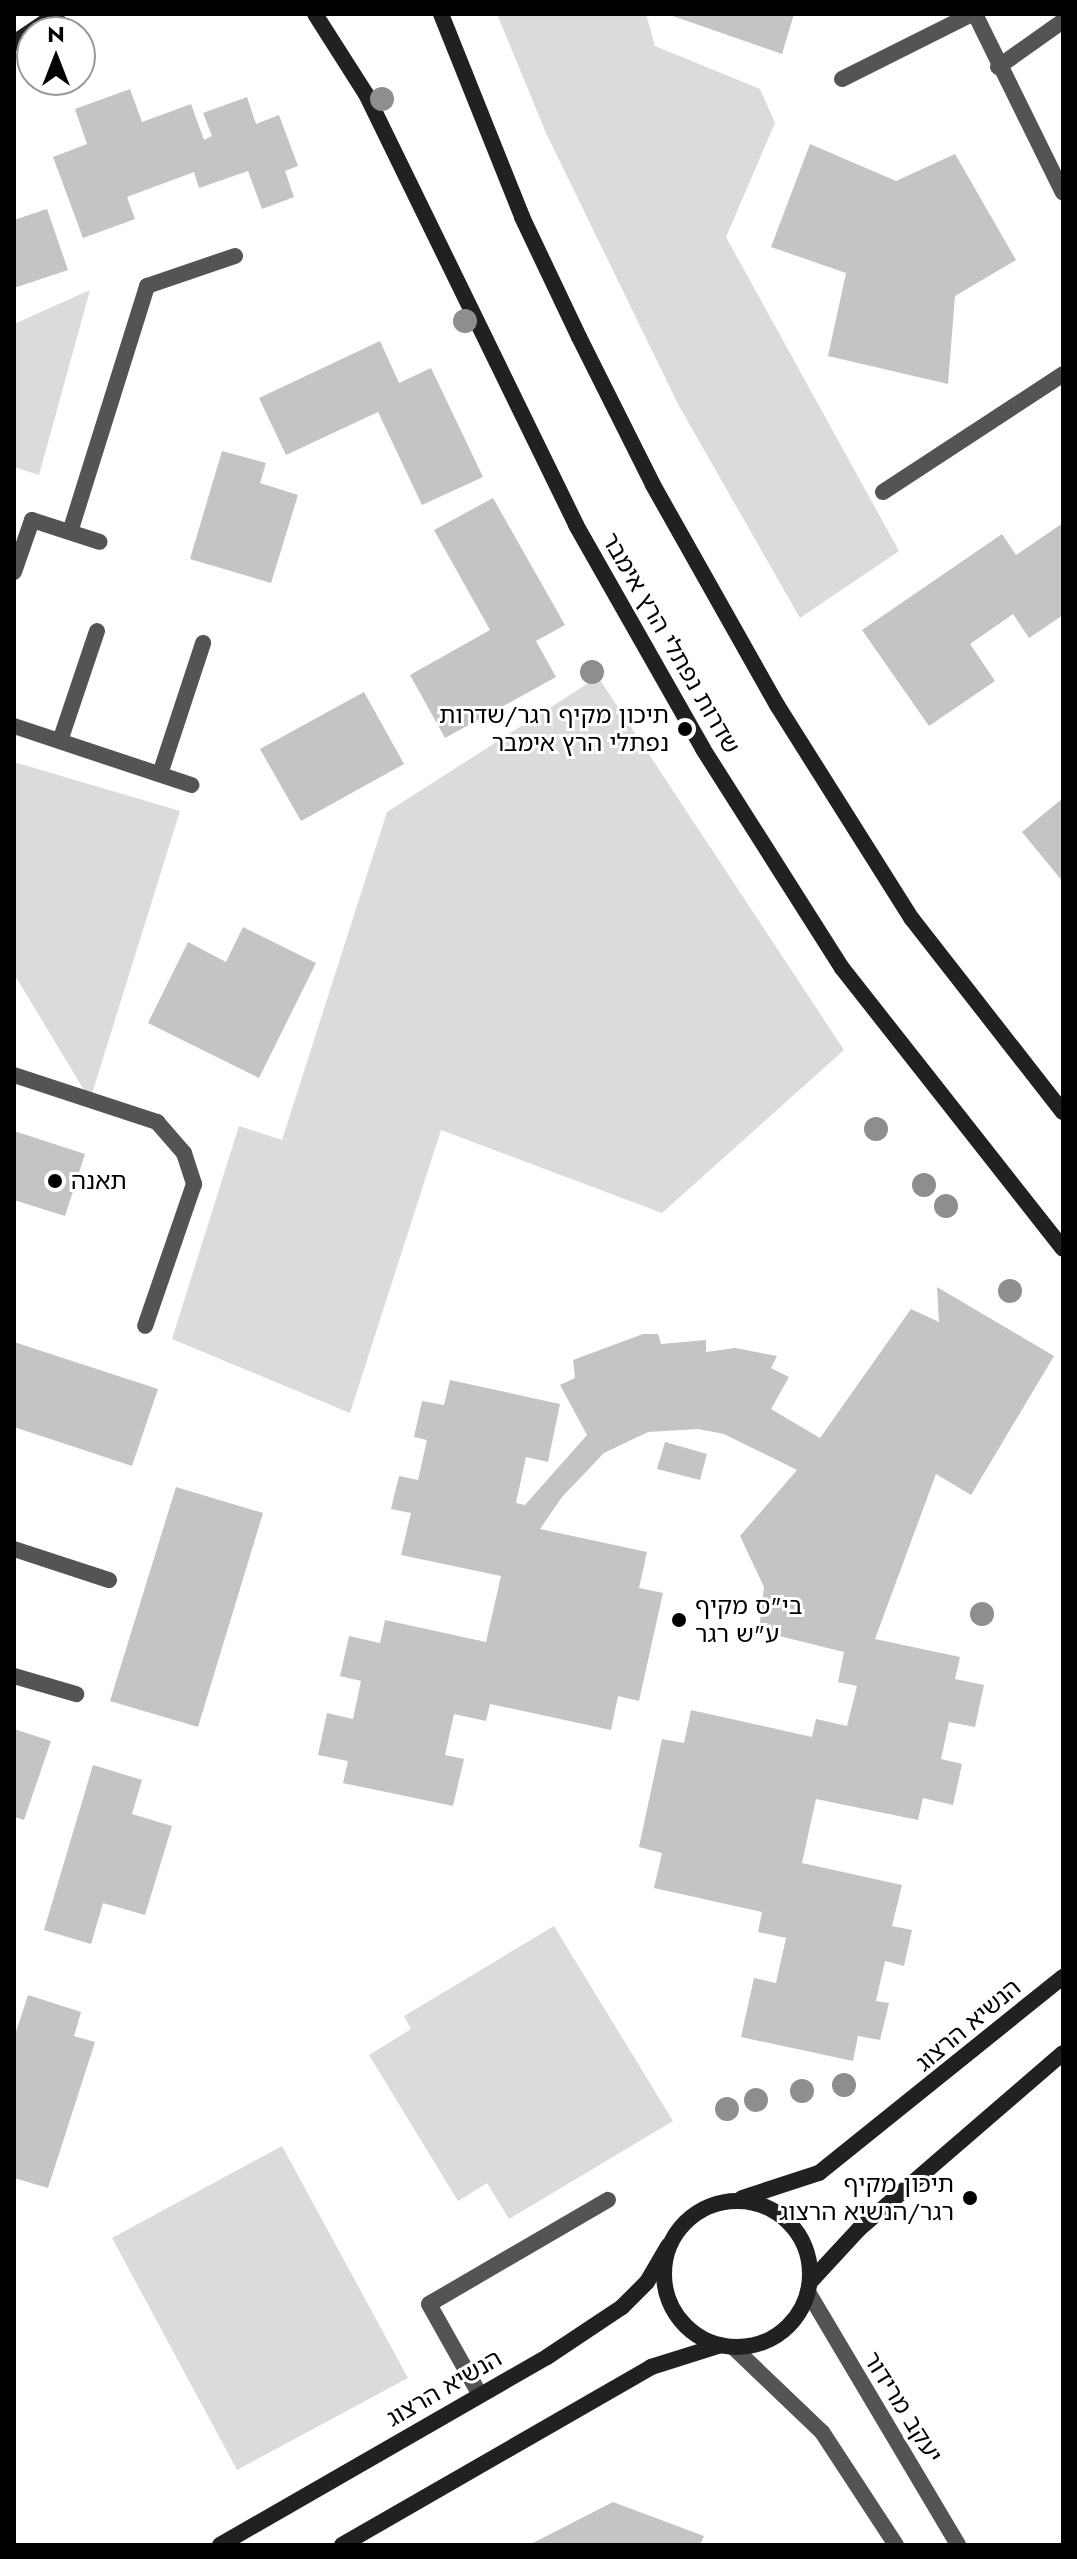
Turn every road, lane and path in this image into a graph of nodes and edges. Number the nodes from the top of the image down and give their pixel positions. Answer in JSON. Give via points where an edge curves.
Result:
{"nodes":[{"id":1,"x":57,"y":14,"type":"edge"},
{"id":2,"x":315,"y":14,"type":"edge"},
{"id":3,"x":441,"y":14,"type":"edge"},
{"id":4,"x":974,"y":14,"type":"edge"},
{"id":5,"x":1063,"y":21,"type":"edge"},
{"id":6,"x":14,"y":43,"type":"edge"},
{"id":7,"x":998,"y":67,"type":"junction"},
{"id":8,"x":842,"y":79,"type":"dead end"},
{"id":9,"x":1063,"y":193,"type":"edge"},
{"id":10,"x":235,"y":256,"type":"dead end"},
{"id":11,"x":1063,"y":374,"type":"edge"},
{"id":12,"x":883,"y":492,"type":"dead end"},
{"id":13,"x":70,"y":532,"type":"junction"},
{"id":14,"x":100,"y":542,"type":"dead end"},
{"id":15,"x":14,"y":572,"type":"edge"},
{"id":16,"x":97,"y":631,"type":"dead end"},
{"id":17,"x":203,"y":643,"type":"dead end"},
{"id":18,"x":14,"y":726,"type":"edge"},
{"id":19,"x":60,"y":741,"type":"junction"},
{"id":20,"x":160,"y":774,"type":"junction"},
{"id":21,"x":191,"y":785,"type":"dead end"},
{"id":22,"x":14,"y":1075,"type":"edge"},
{"id":23,"x":1063,"y":1112,"type":"edge"},
{"id":24,"x":1063,"y":1249,"type":"edge"},
{"id":25,"x":145,"y":1326,"type":"dead end"},
{"id":26,"x":14,"y":1549,"type":"edge"},
{"id":27,"x":109,"y":1580,"type":"dead end"},
{"id":28,"x":14,"y":1676,"type":"edge"},
{"id":29,"x":76,"y":1694,"type":"dead end"},
{"id":30,"x":1063,"y":1977,"type":"edge"},
{"id":31,"x":1063,"y":2053,"type":"edge"},
{"id":32,"x":608,"y":2200,"type":"dead end"},
{"id":33,"x":736,"y":2200,"type":"junction"},
{"id":34,"x":668,"y":2246,"type":"junction"},
{"id":35,"x":809,"y":2287,"type":"junction"},
{"id":36,"x":727,"y":2346,"type":"junction"},
{"id":37,"x":480,"y":2395,"type":"junction"},
{"id":38,"x":220,"y":2545,"type":"edge"},
{"id":39,"x":342,"y":2545,"type":"edge"},
{"id":40,"x":896,"y":2545,"type":"edge"},
{"id":41,"x":958,"y":2545,"type":"edge"}],
"edges":[{"from":1,"to":6,"type":"main road"},
{"from":2,"to":24,"type":"main road","name":"שדרות נפתלי הרץ אימבר","via":[[366,94],[576,525],[703,749],[842,968]]},
{"from":3,"to":23,"type":"main road","via":[[522,217],[579,337],[653,485],[777,705],[912,919]]},
{"from":4,"to":7,"type":"street"},
{"from":4,"to":8,"type":"street"},
{"from":5,"to":7,"type":"street"},
{"from":7,"to":9,"type":"street"},
{"from":10,"to":13,"type":"street","via":[[147,286]]},
{"from":11,"to":12,"type":"street"},
{"from":13,"to":14,"type":"street"},
{"from":13,"to":15,"type":"street","via":[[32,520]]},
{"from":16,"to":19,"type":"street"},
{"from":17,"to":20,"type":"street"},
{"from":18,"to":19,"type":"street"},
{"from":19,"to":20,"type":"street"},
{"from":20,"to":21,"type":"street"},
{"from":22,"to":25,"type":"street","via":[[157,1122],[184,1153],[194,1184]]},
{"from":26,"to":27,"type":"street"},
{"from":28,"to":29,"type":"street"},
{"from":30,"to":33,"type":"main road","name":"הנשיא הרצוג","via":[[819,2173]]},
{"from":31,"to":35,"type":"main road","via":[[859,2229]]},
{"from":32,"to":37,"type":"street","via":[[429,2304]]},
{"from":33,"to":34,"type":"main road","via":[[695,2213]]},
{"from":33,"to":35,"type":"main road","via":[[761,2204],[783,2216],[809,2258]]},
{"from":34,"to":36,"type":"main road","via":[[663,2267],[671,2308],[700,2338]]},
{"from":34,"to":37,"type":"main road","name":"הנשיא הרצוג","via":[[647,2282],[622,2307]]},
{"from":35,"to":36,"type":"main road","via":[[781,2333],[766,2341]]},
{"from":35,"to":41,"type":"street","name":"יעקב מרידור"},
{"from":36,"to":39,"type":"main road","via":[[651,2367]]},
{"from":36,"to":40,"type":"street","via":[[822,2432]]},
{"from":37,"to":38,"type":"main road","name":"הנשיא הרצוג"}]}
